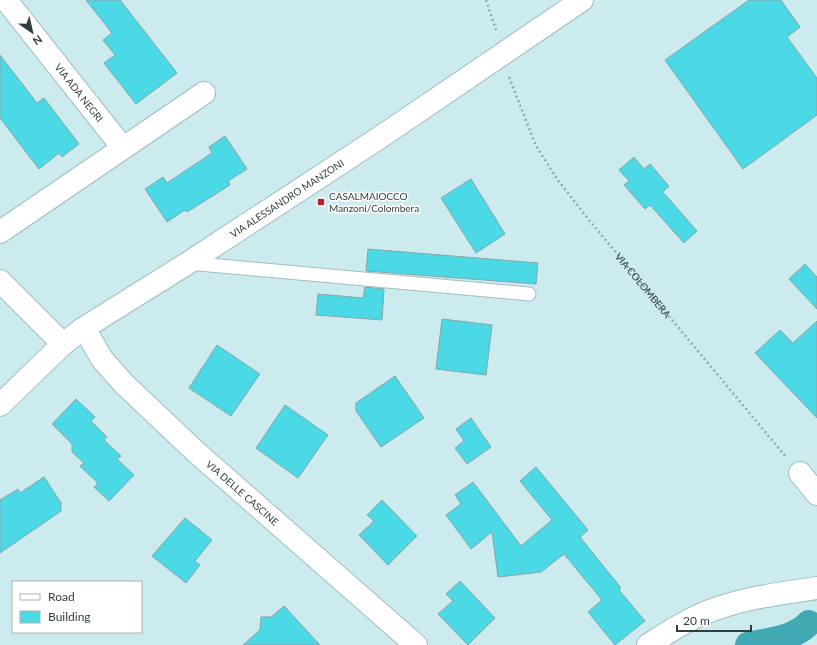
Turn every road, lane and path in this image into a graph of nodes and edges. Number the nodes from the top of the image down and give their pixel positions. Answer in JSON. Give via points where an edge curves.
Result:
{"nodes":[{"id":1,"x":6,"y":0,"type":"edge"},
{"id":2,"x":486,"y":0,"type":"edge"},
{"id":3,"x":582,"y":0,"type":"edge"},
{"id":4,"x":494,"y":61,"type":"junction"},
{"id":5,"x":204,"y":93,"type":"dead end"},
{"id":6,"x":123,"y":148,"type":"junction"},
{"id":7,"x":0,"y":232,"type":"edge"},
{"id":8,"x":188,"y":263,"type":"junction"},
{"id":9,"x":0,"y":280,"type":"edge"},
{"id":10,"x":529,"y":294,"type":"dead end"},
{"id":11,"x":84,"y":328,"type":"junction"},
{"id":12,"x":63,"y":344,"type":"junction"},
{"id":13,"x":0,"y":405,"type":"edge"},
{"id":14,"x":800,"y":473,"type":"joint"},
{"id":15,"x":817,"y":494,"type":"edge"},
{"id":16,"x":817,"y":588,"type":"edge"},
{"id":17,"x":416,"y":645,"type":"edge"},
{"id":18,"x":648,"y":645,"type":"edge"}],
"edges":[{"from":1,"to":6,"type":"street","name":"VIA ADA NEGRI"},
{"from":2,"to":4,"type":"path","name":"VIA COLOMBERA","via":[[494,21]]},
{"from":3,"to":4,"type":"street","name":"VIA ALESSANDRO MANZONI"},
{"from":4,"to":8,"type":"street","name":"VIA ALESSANDRO MANZONI"},
{"from":4,"to":14,"type":"path","name":"VIA COLOMBERA","via":[[536,146],[557,179]]},
{"from":5,"to":6,"type":"street"},
{"from":6,"to":7,"type":"street"},
{"from":8,"to":10,"type":"lane"},
{"from":8,"to":11,"type":"street","name":"VIA ALESSANDRO MANZONI"},
{"from":9,"to":12,"type":"street"},
{"from":11,"to":12,"type":"street","name":"VIA ALESSANDRO MANZONI"},
{"from":11,"to":17,"type":"street","name":"VIA DELLE CASCINE","via":[[99,355],[124,384],[196,452]]},
{"from":12,"to":13,"type":"street","name":"VIA ALESSANDRO MANZONI"},
{"from":14,"to":15,"type":"street"},
{"from":16,"to":18,"type":"street","via":[[756,597],[717,608],[692,619]]}]}
